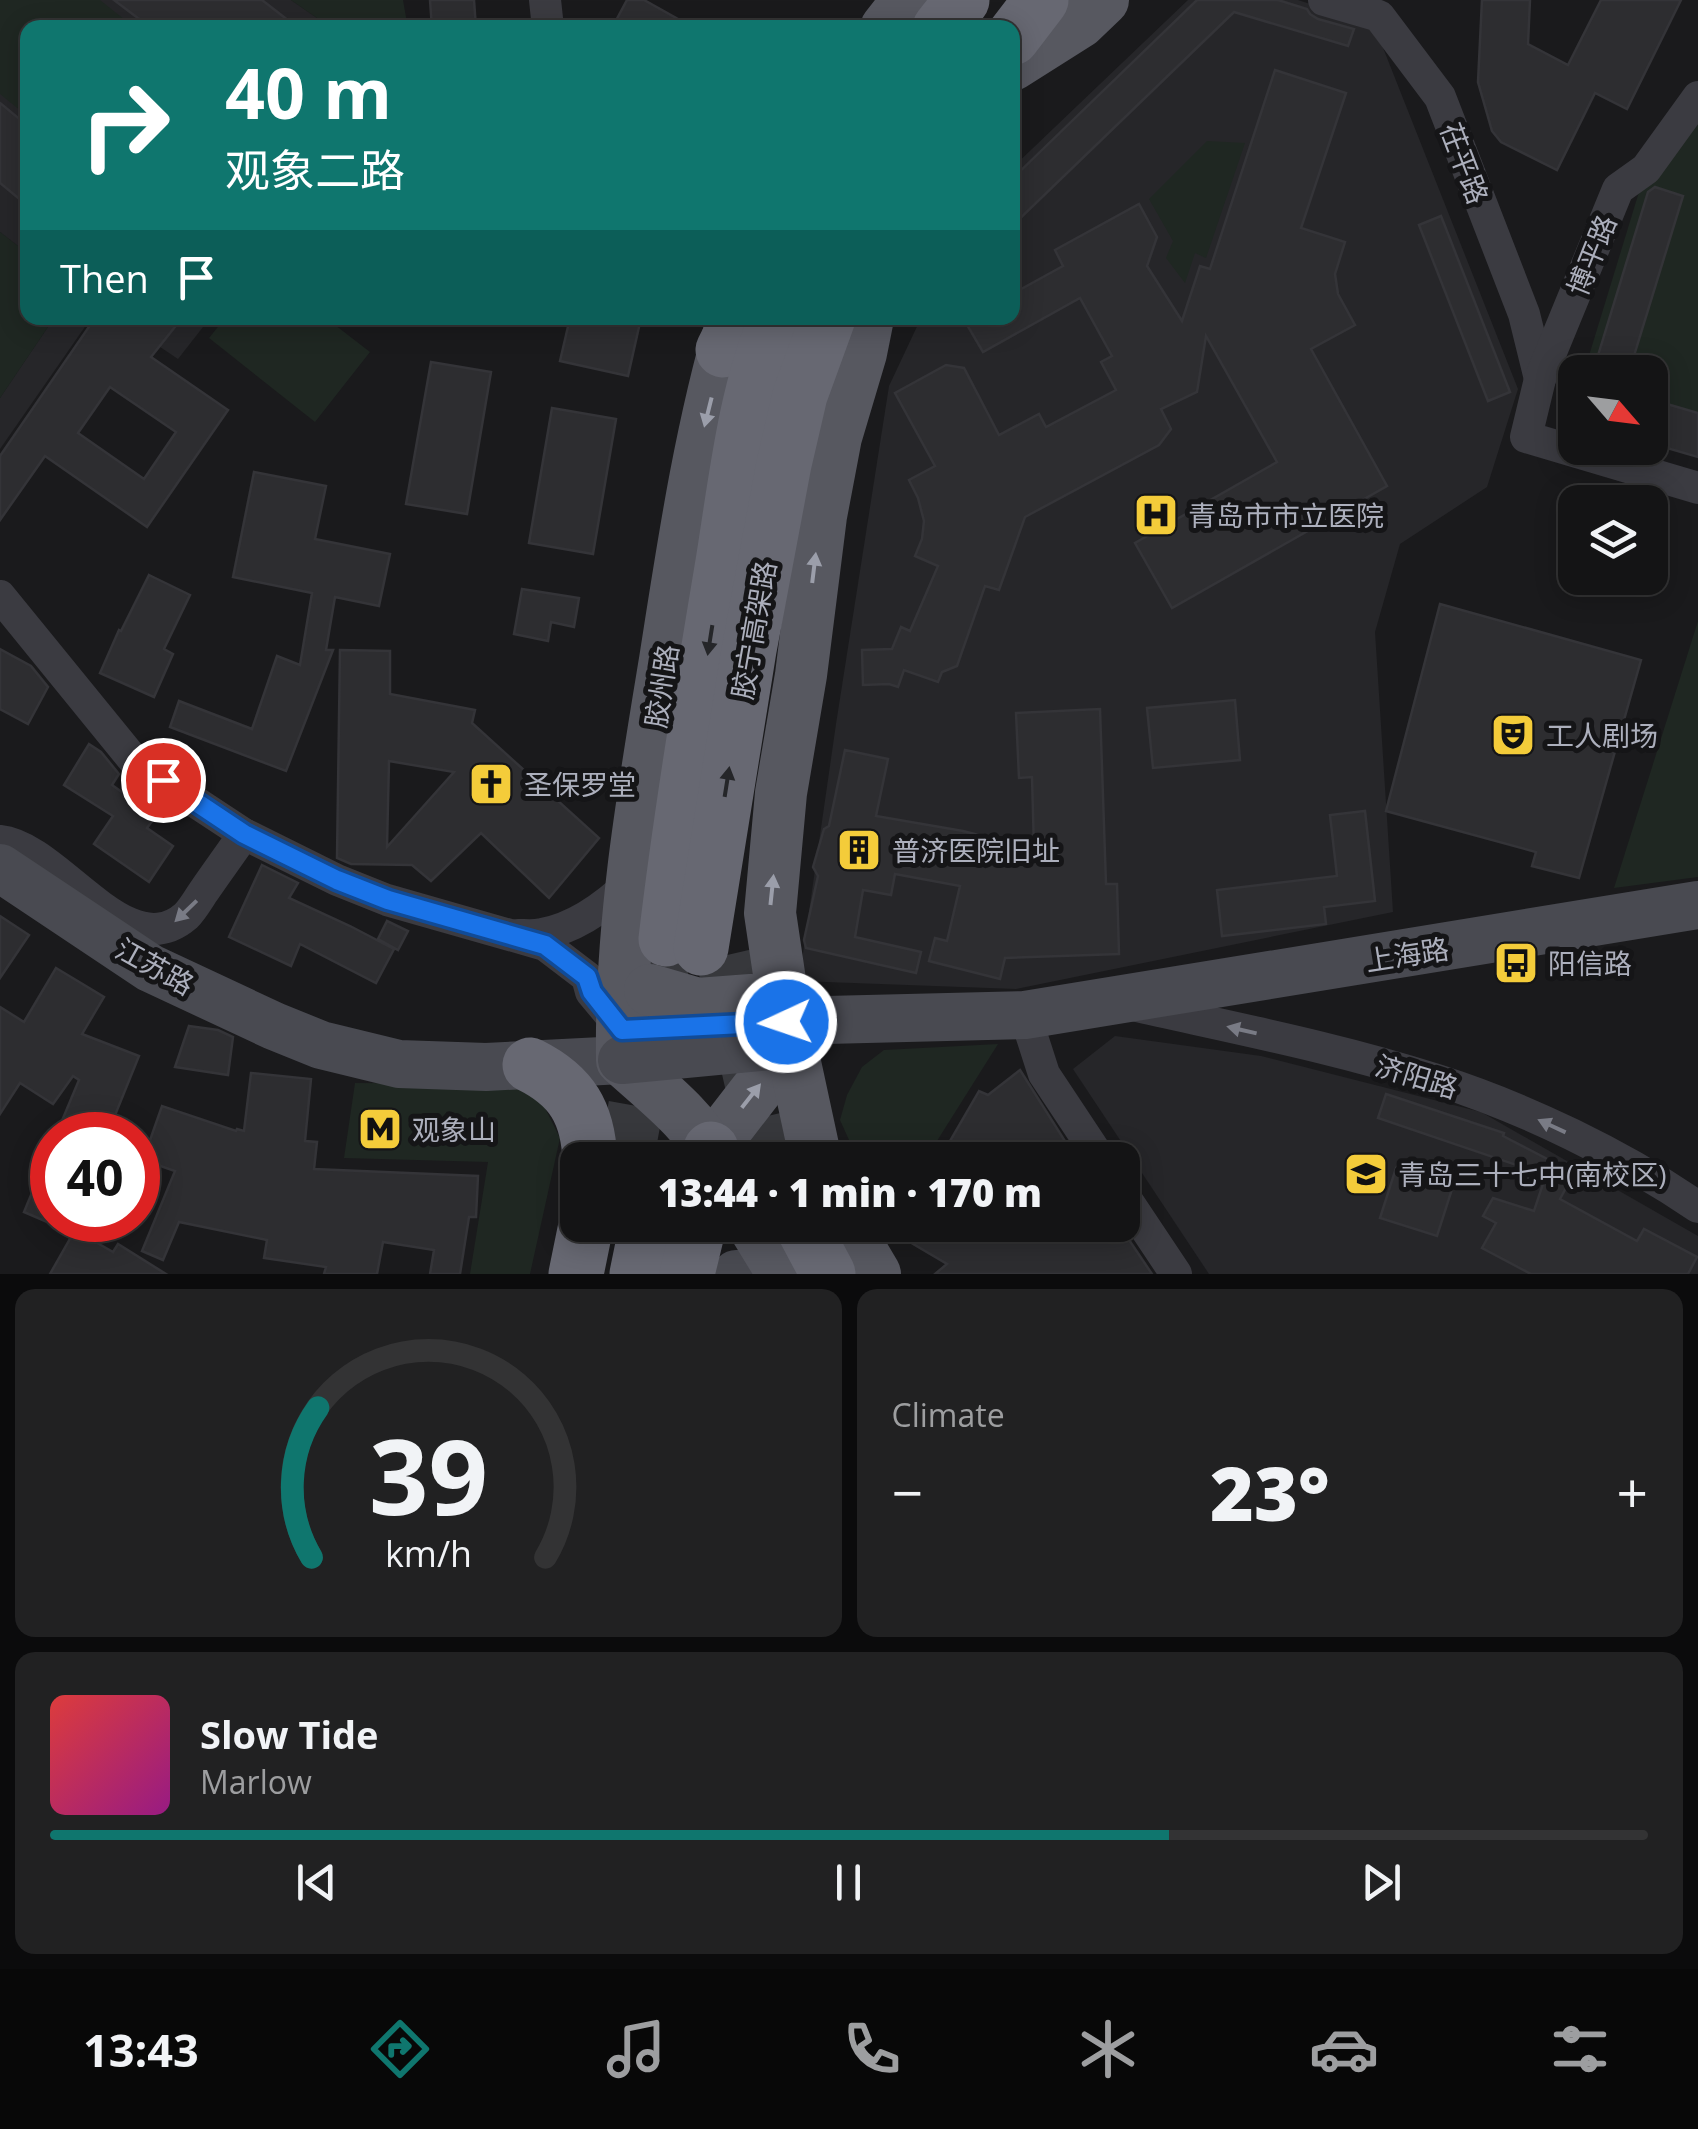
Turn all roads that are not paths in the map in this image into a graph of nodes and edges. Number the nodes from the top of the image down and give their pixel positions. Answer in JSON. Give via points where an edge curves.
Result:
{"nodes":[{"id":1,"x":908,"y":0,"type":"edge"},
{"id":2,"x":962,"y":0,"type":"edge"},
{"id":3,"x":1041,"y":0,"type":"edge"},
{"id":4,"x":1102,"y":0,"type":"edge"},
{"id":5,"x":1324,"y":0,"type":"edge"},
{"id":6,"x":892,"y":20,"type":"edge"},
{"id":7,"x":946,"y":20,"type":"edge"},
{"id":8,"x":1020,"y":28,"type":"edge"},
{"id":9,"x":1020,"y":60,"type":"edge"},
{"id":10,"x":1698,"y":97,"type":"edge"},
{"id":11,"x":774,"y":325,"type":"edge"},
{"id":12,"x":825,"y":325,"type":"edge"},
{"id":13,"x":867,"y":325,"type":"edge"},
{"id":14,"x":732,"y":328,"type":"edge"},
{"id":15,"x":1540,"y":379,"type":"junction"},
{"id":16,"x":1698,"y":488,"type":"edge"},
{"id":17,"x":0,"y":596,"type":"edge"},
{"id":18,"x":244,"y":834,"type":"junction"},
{"id":19,"x":0,"y":841,"type":"edge"},
{"id":20,"x":0,"y":868,"type":"edge"},
{"id":21,"x":632,"y":881,"type":"junction"},
{"id":22,"x":1698,"y":905,"type":"edge"},
{"id":23,"x":509,"y":935,"type":"junction"},
{"id":24,"x":701,"y":992,"type":"junction"},
{"id":25,"x":1116,"y":1002,"type":"junction"},
{"id":26,"x":1027,"y":1020,"type":"junction"},
{"id":27,"x":321,"y":1045,"type":"junction"},
{"id":28,"x":530,"y":1065,"type":"junction"},
{"id":29,"x":590,"y":1142,"type":"edge"},
{"id":30,"x":603,"y":1142,"type":"edge"},
{"id":31,"x":702,"y":1142,"type":"edge"},
{"id":32,"x":711,"y":1142,"type":"edge"},
{"id":33,"x":804,"y":1142,"type":"edge"},
{"id":34,"x":1089,"y":1142,"type":"edge"},
{"id":35,"x":1698,"y":1208,"type":"edge"},
{"id":36,"x":1140,"y":1220,"type":"edge"},
{"id":37,"x":583,"y":1242,"type":"edge"},
{"id":38,"x":611,"y":1242,"type":"edge"},
{"id":39,"x":644,"y":1242,"type":"edge"},
{"id":40,"x":695,"y":1242,"type":"edge"},
{"id":41,"x":763,"y":1242,"type":"edge"},
{"id":42,"x":811,"y":1242,"type":"edge"},
{"id":43,"x":856,"y":1242,"type":"edge"},
{"id":44,"x":576,"y":1274,"type":"edge"},
{"id":45,"x":605,"y":1274,"type":"edge"},
{"id":46,"x":637,"y":1274,"type":"edge"},
{"id":47,"x":688,"y":1274,"type":"edge"},
{"id":48,"x":736,"y":1274,"type":"edge"},
{"id":49,"x":747,"y":1274,"type":"edge"},
{"id":50,"x":783,"y":1274,"type":"edge"},
{"id":51,"x":828,"y":1274,"type":"edge"},
{"id":52,"x":875,"y":1274,"type":"edge"},
{"id":53,"x":1176,"y":1274,"type":"edge"}],
"edges":[{"from":1,"to":6,"type":"main road"},
{"from":2,"to":7,"type":"highway"},
{"from":3,"to":8,"type":"highway"},
{"from":4,"to":9,"type":"main road"},
{"from":5,"to":15,"type":"street","name":"茌平路","via":[[1379,16],[1440,98],[1524,314]]},
{"from":10,"to":15,"type":"street","name":"博平路","via":[[1646,169],[1618,189]]},
{"from":11,"to":24,"type":"highway","name":"胶宁高架路","one_way":true,"via":[[744,434],[682,809]]},
{"from":24,"to":12,"type":"highway","name":"胶宁高架路","one_way":true,"via":[[748,650],[800,395]]},
{"from":24,"to":13,"type":"main road","one_way":true,"via":[[770,913],[821,516]]},
{"from":14,"to":21,"type":"main road","name":"胶州路","one_way":true,"via":[[698,453]]},
{"from":15,"to":16,"type":"street","name":"博平路","via":[[1526,437]]},
{"from":17,"to":18,"type":"street","via":[[136,763]]},
{"from":18,"to":19,"type":"street","one_way":true,"via":[[187,915],[166,927],[144,928],[124,923],[56,869]]},
{"from":18,"to":23,"type":"street","via":[[388,900]]},
{"from":20,"to":27,"type":"street","name":"江苏路","via":[[150,968]]},
{"from":21,"to":23,"type":"street","via":[[576,922],[542,935]]},
{"from":21,"to":24,"type":"main road","name":"胶州路"},
{"from":22,"to":25,"type":"street","name":"上海路"},
{"from":23,"to":24,"type":"street","via":[[545,945],[587,977],[592,992]]},
{"from":24,"to":26,"type":"street","name":"上海路","via":[[996,1035]]},
{"from":24,"to":27,"type":"street","name":"江苏路","via":[[540,1037]]},
{"from":24,"to":28,"type":"street","name":"江苏路"},
{"from":24,"to":30,"type":"highway"},
{"from":24,"to":31,"type":"main road","via":[[686,1120]]},
{"from":32,"to":24,"type":"main road","one_way":true},
{"from":24,"to":33,"type":"main road"},
{"from":25,"to":26,"type":"street","name":"上海路"},
{"from":35,"to":25,"type":"street","name":"济阳路","one_way":true,"via":[[1550,1124],[1439,1080]]},
{"from":26,"to":34,"type":"street","via":[[1044,1074]]},
{"from":27,"to":28,"type":"street","name":"江苏路","via":[[399,1064]]},
{"from":28,"to":29,"type":"highway","via":[[555,1078],[577,1105]]},
{"from":36,"to":53,"type":"street"},
{"from":37,"to":44,"type":"highway"},
{"from":38,"to":45,"type":"highway"},
{"from":39,"to":46,"type":"highway"},
{"from":40,"to":47,"type":"highway"},
{"from":41,"to":50,"type":"main road"},
{"from":42,"to":51,"type":"highway"},
{"from":43,"to":52,"type":"main road"},
{"from":48,"to":49,"type":"street"}]}
